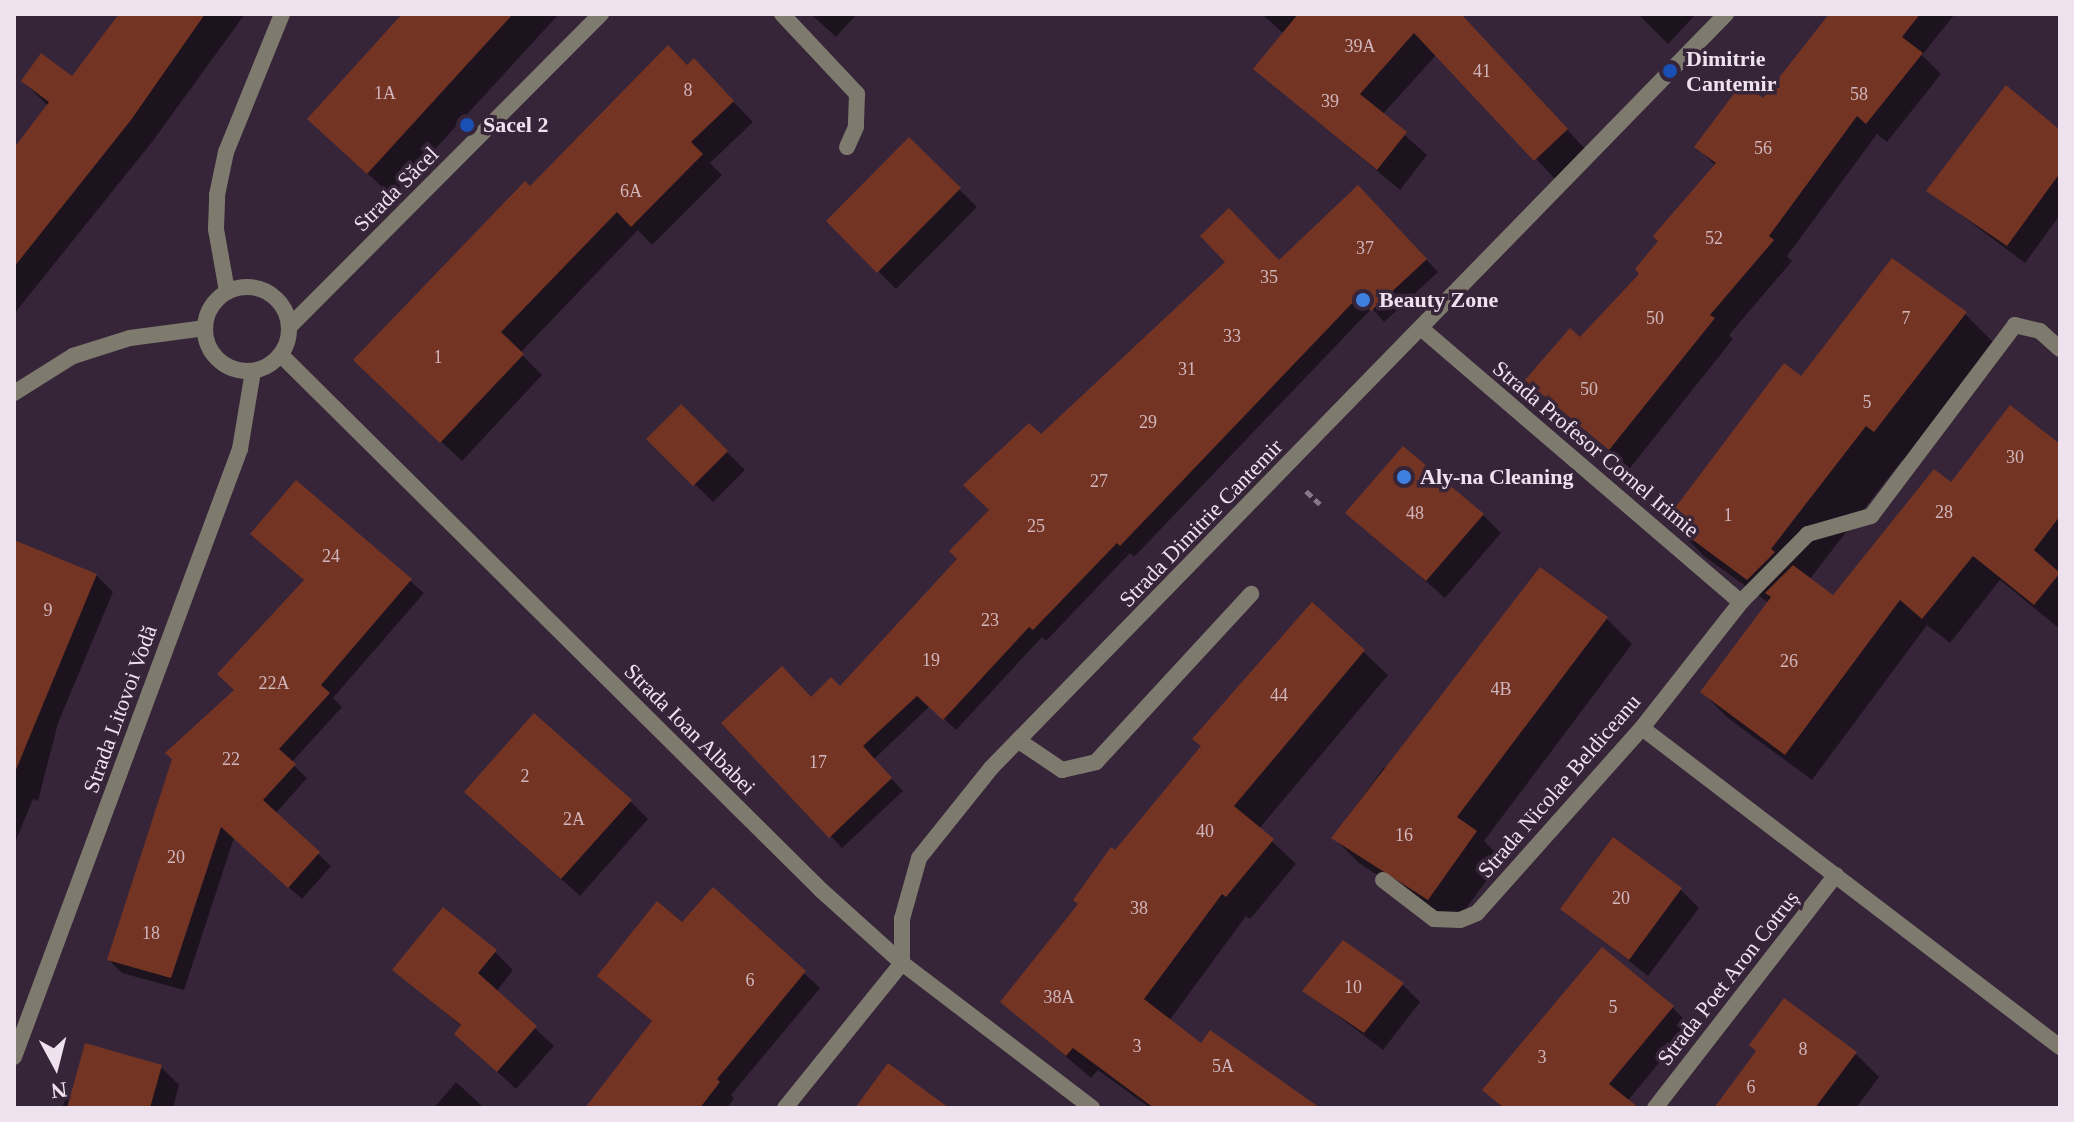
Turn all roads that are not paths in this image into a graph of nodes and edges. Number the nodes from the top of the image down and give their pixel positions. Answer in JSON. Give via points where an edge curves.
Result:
{"nodes":[{"id":1,"x":282,"y":14,"type":"edge"},
{"id":2,"x":601,"y":14,"type":"edge"},
{"id":3,"x":782,"y":14,"type":"edge"},
{"id":4,"x":1726,"y":14,"type":"edge"},
{"id":5,"x":847,"y":147,"type":"dead end"},
{"id":6,"x":227,"y":291,"type":"junction"},
{"id":7,"x":290,"y":326,"type":"junction"},
{"id":8,"x":205,"y":328,"type":"junction"},
{"id":9,"x":1422,"y":329,"type":"junction"},
{"id":10,"x":2060,"y":349,"type":"edge"},
{"id":11,"x":281,"y":355,"type":"junction"},
{"id":12,"x":253,"y":371,"type":"junction"},
{"id":13,"x":14,"y":393,"type":"edge"},
{"id":14,"x":1251,"y":594,"type":"dead end"},
{"id":15,"x":1741,"y":602,"type":"junction"},
{"id":16,"x":1642,"y":728,"type":"junction"},
{"id":17,"x":1019,"y":741,"type":"junction"},
{"id":18,"x":1836,"y":875,"type":"junction"},
{"id":19,"x":1383,"y":880,"type":"dead end"},
{"id":20,"x":902,"y":963,"type":"junction"},
{"id":21,"x":2060,"y":1047,"type":"edge"},
{"id":22,"x":14,"y":1057,"type":"edge"},
{"id":23,"x":785,"y":1108,"type":"edge"},
{"id":24,"x":1092,"y":1108,"type":"edge"},
{"id":25,"x":1655,"y":1108,"type":"edge"}],
"edges":[{"from":1,"to":6,"type":"street","via":[[226,152],[217,195],[216,229]]},
{"from":2,"to":7,"type":"street","name":"Strada Săcel"},
{"from":3,"to":5,"type":"street","via":[[857,94],[856,127]]},
{"from":4,"to":9,"type":"street","name":"Strada Dimitrie Cantemir"},
{"from":6,"to":7,"type":"street","via":[[255,287],[268,292],[279,300]]},
{"from":6,"to":8,"type":"street","via":[[211,306]]},
{"from":7,"to":11,"type":"street"},
{"from":8,"to":12,"type":"street","via":[[213,355],[224,365]]},
{"from":8,"to":13,"type":"street","via":[[130,338],[73,356]]},
{"from":9,"to":15,"type":"street","name":"Strada Profesor Cornel Irimie"},
{"from":9,"to":17,"type":"street","name":"Strada Dimitrie Cantemir"},
{"from":10,"to":15,"type":"street","name":"Strada Nicolae Beldiceanu","via":[[2040,331],[2015,325],[1871,516],[1808,534]]},
{"from":11,"to":12,"type":"street"},
{"from":11,"to":20,"type":"street","name":"Strada Ioan Albabei","via":[[821,890]]},
{"from":12,"to":22,"type":"street","name":"Strada Litovoi Vodă","via":[[240,449]]},
{"from":14,"to":17,"type":"street","via":[[1096,762],[1062,770]]},
{"from":15,"to":16,"type":"street","name":"Strada Nicolae Beldiceanu"},
{"from":16,"to":18,"type":"street"},
{"from":16,"to":19,"type":"street","name":"Strada Nicolae Beldiceanu","via":[[1477,913],[1460,920],[1434,919]]},
{"from":17,"to":20,"type":"street","name":"Strada Dimitrie Cantemir","via":[[919,858],[902,919]]},
{"from":18,"to":21,"type":"street"},
{"from":18,"to":25,"type":"street","name":"Strada Poet Aron Cotruș"},
{"from":20,"to":23,"type":"street"},
{"from":20,"to":24,"type":"street","name":"Strada Ioan Albabei"}]}
